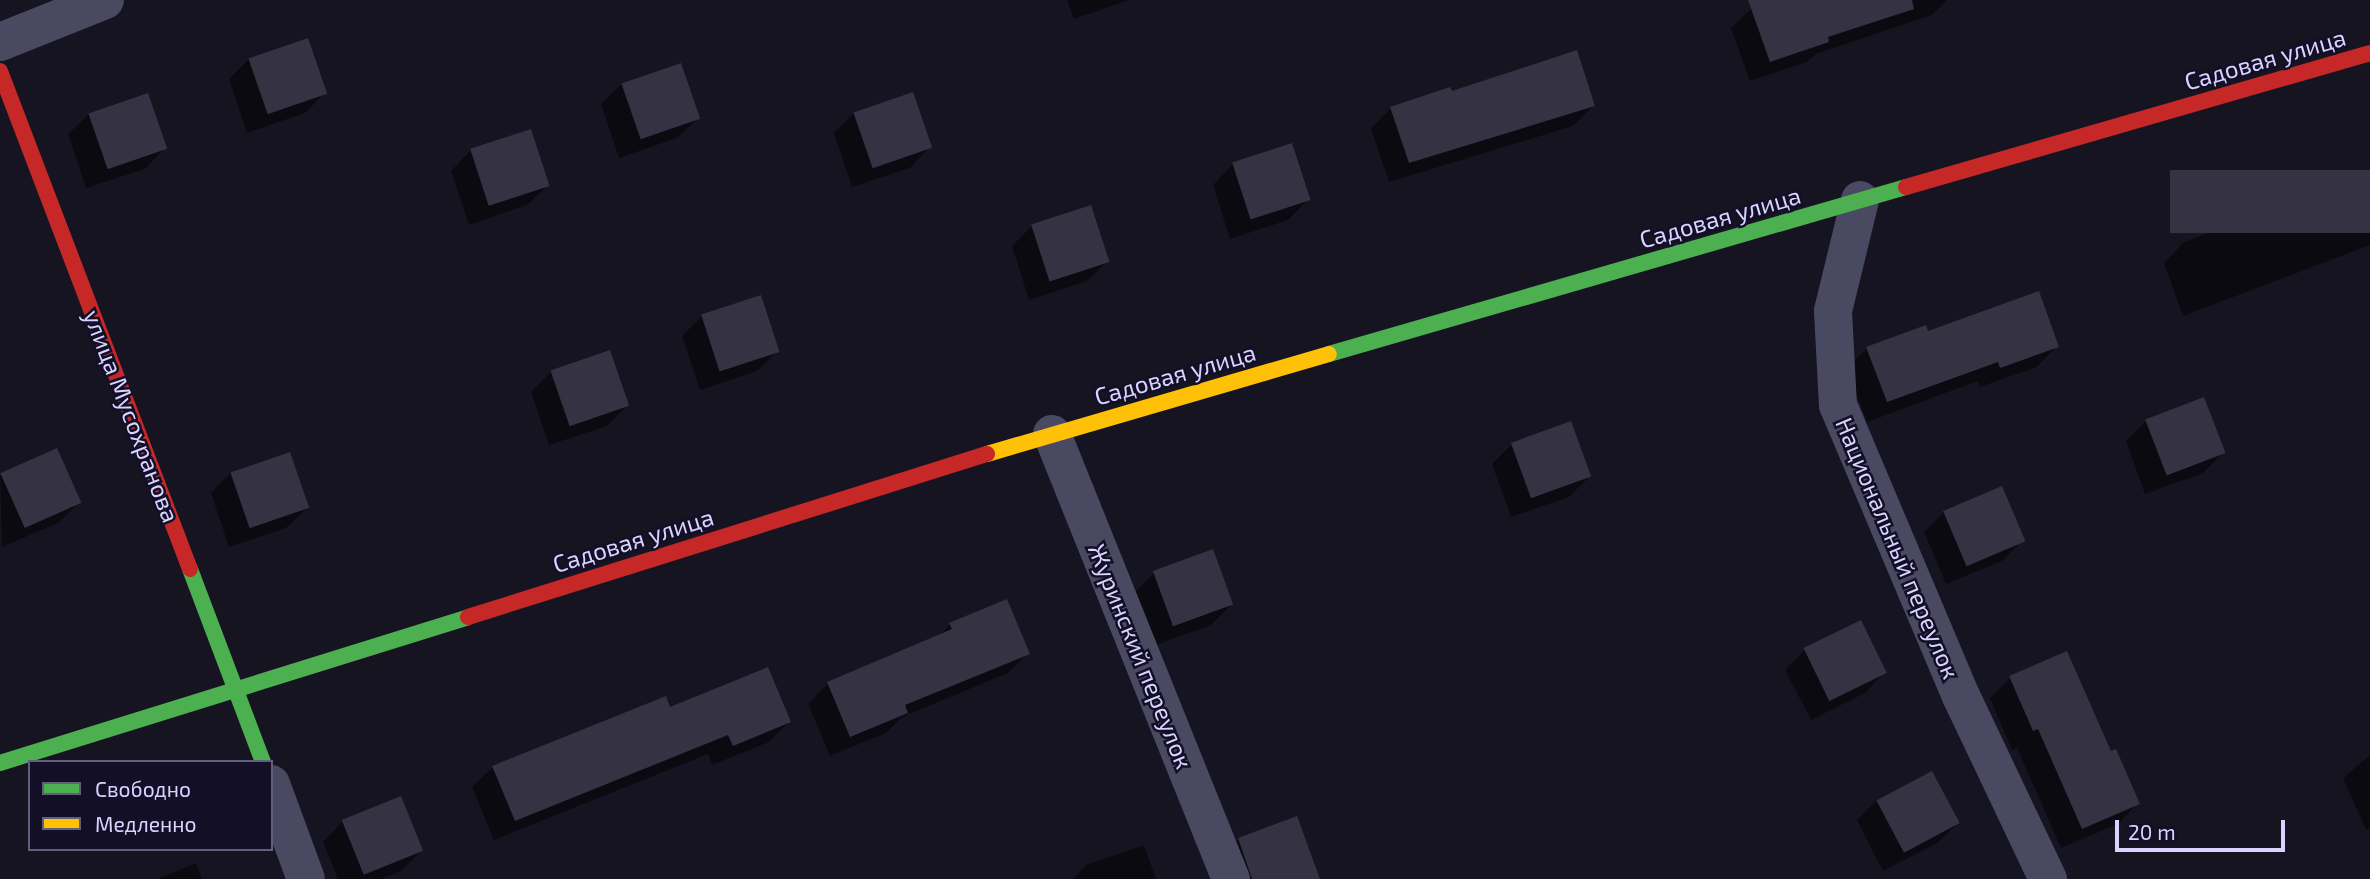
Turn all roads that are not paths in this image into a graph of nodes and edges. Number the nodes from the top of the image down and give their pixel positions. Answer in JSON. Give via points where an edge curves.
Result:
{"nodes":[{"id":1,"x":105,"y":0,"type":"edge"},
{"id":2,"x":0,"y":42,"type":"edge"},
{"id":3,"x":2370,"y":53,"type":"edge"},
{"id":4,"x":0,"y":71,"type":"edge"},
{"id":5,"x":1860,"y":200,"type":"junction"},
{"id":6,"x":1052,"y":434,"type":"junction"},
{"id":7,"x":236,"y":688,"type":"junction"},
{"id":8,"x":262,"y":760,"type":"edge"},
{"id":9,"x":0,"y":763,"type":"edge"},
{"id":10,"x":273,"y":789,"type":"edge"},
{"id":11,"x":306,"y":879,"type":"edge"},
{"id":12,"x":1231,"y":879,"type":"edge"},
{"id":13,"x":2048,"y":879,"type":"edge"}],
"edges":[{"from":1,"to":2,"type":"street"},
{"from":3,"to":5,"type":"street","name":"Садовая улица"},
{"from":4,"to":7,"type":"street","name":"улица Мусохранова"},
{"from":5,"to":6,"type":"street","name":"Садовая улица"},
{"from":5,"to":13,"type":"street","name":"Национальный переулок","via":[[1833,311],[1838,405],[1961,696]]},
{"from":6,"to":7,"type":"street","name":"Садовая улица"},
{"from":6,"to":12,"type":"street","name":"Журинский переулок"},
{"from":7,"to":8,"type":"street","name":"улица Мусохранова"},
{"from":7,"to":9,"type":"street","name":"Садовая улица"},
{"from":10,"to":11,"type":"street"}]}
